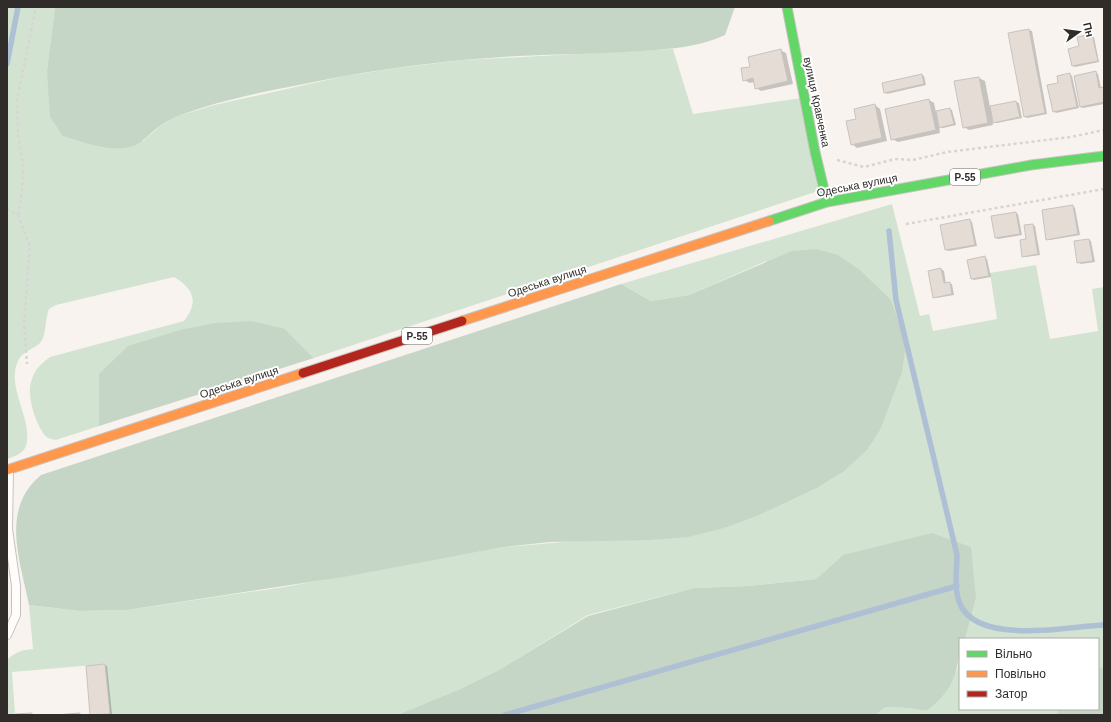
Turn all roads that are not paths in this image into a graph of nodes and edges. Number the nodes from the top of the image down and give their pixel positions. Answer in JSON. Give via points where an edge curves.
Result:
{"nodes":[{"id":1,"x":787,"y":7,"type":"edge"},
{"id":2,"x":1104,"y":156,"type":"edge"},
{"id":3,"x":827,"y":202,"type":"junction"},
{"id":4,"x":8,"y":470,"type":"edge"},
{"id":5,"x":7,"y":635,"type":"edge"}],
"edges":[{"from":1,"to":3,"type":"main road","name":"вулиця Кравченка"},
{"from":2,"to":3,"type":"main road","name":"Одеська вулиця","number":"Р-55","via":[[1031,165]]},
{"from":3,"to":4,"type":"main road","name":"Одеська вулиця","number":"Р-55"},
{"from":4,"to":5,"type":"lane","via":[[8,529],[16,586],[16,615]]}]}
